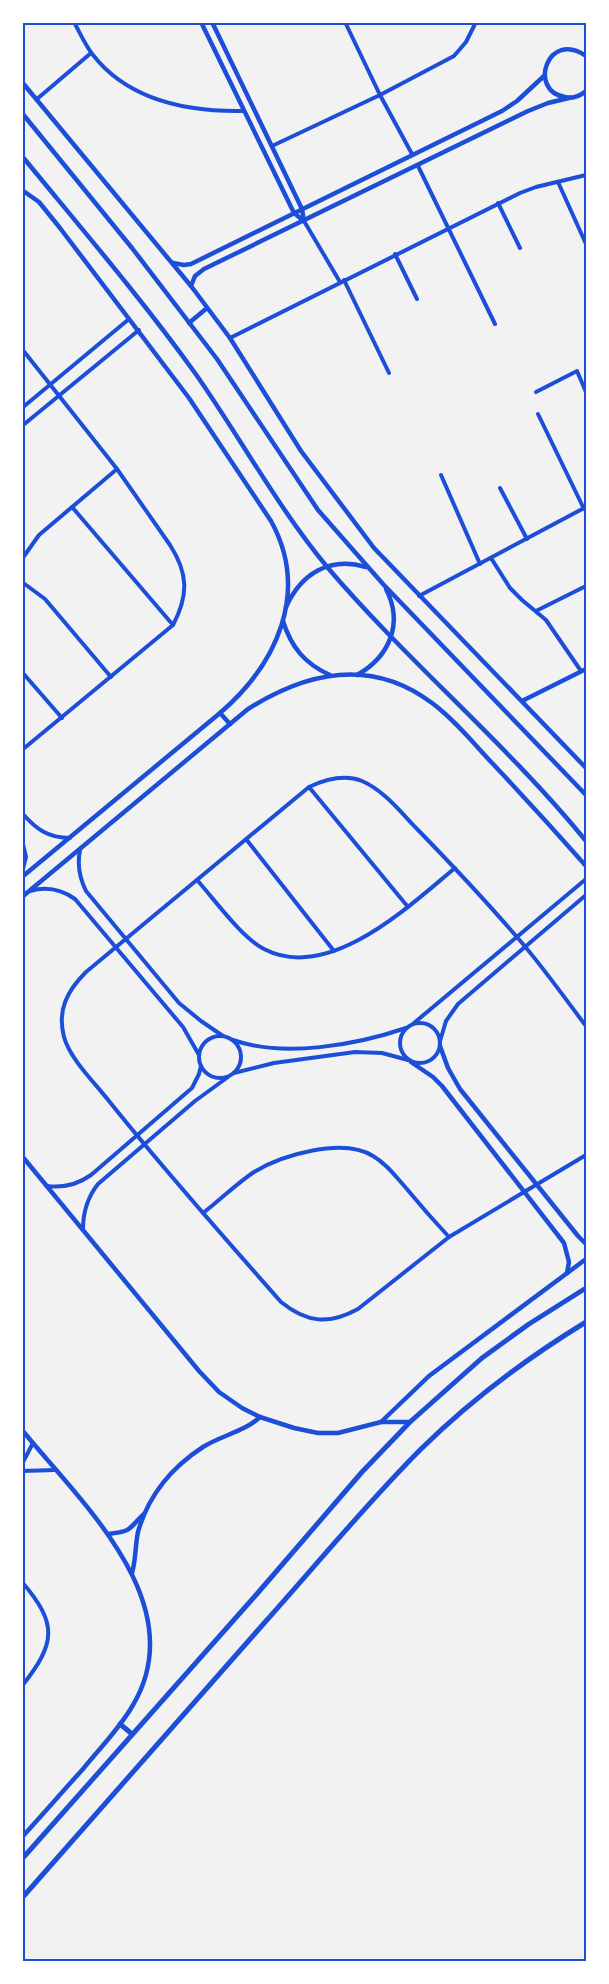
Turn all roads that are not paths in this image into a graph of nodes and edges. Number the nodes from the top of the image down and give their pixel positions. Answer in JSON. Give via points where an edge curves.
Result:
{"nodes":[{"id":1,"x":74,"y":22,"type":"edge"},
{"id":2,"x":201,"y":22,"type":"edge"},
{"id":3,"x":212,"y":22,"type":"edge"},
{"id":4,"x":345,"y":22,"type":"edge"},
{"id":5,"x":476,"y":22,"type":"edge"},
{"id":6,"x":91,"y":53,"type":"junction"},
{"id":7,"x":586,"y":56,"type":"edge"},
{"id":8,"x":544,"y":76,"type":"junction"},
{"id":9,"x":22,"y":82,"type":"edge"},
{"id":10,"x":586,"y":90,"type":"edge"},
{"id":11,"x":380,"y":95,"type":"junction"},
{"id":12,"x":569,"y":98,"type":"junction"},
{"id":13,"x":37,"y":99,"type":"junction"},
{"id":14,"x":244,"y":111,"type":"junction"},
{"id":15,"x":22,"y":113,"type":"edge"},
{"id":16,"x":272,"y":146,"type":"junction"},
{"id":17,"x":412,"y":154,"type":"junction"},
{"id":18,"x":22,"y":156,"type":"edge"},
{"id":19,"x":418,"y":165,"type":"junction"},
{"id":20,"x":586,"y":176,"type":"edge"},
{"id":21,"x":558,"y":182,"type":"junction"},
{"id":22,"x":22,"y":190,"type":"edge"},
{"id":23,"x":498,"y":203,"type":"junction"},
{"id":24,"x":302,"y":209,"type":"junction"},
{"id":25,"x":294,"y":213,"type":"junction"},
{"id":26,"x":304,"y":221,"type":"junction"},
{"id":27,"x":448,"y":228,"type":"junction"},
{"id":28,"x":586,"y":244,"type":"edge"},
{"id":29,"x":520,"y":248,"type":"dead end"},
{"id":30,"x":395,"y":254,"type":"junction"},
{"id":31,"x":171,"y":262,"type":"junction"},
{"id":32,"x":342,"y":281,"type":"junction"},
{"id":33,"x":190,"y":286,"type":"junction"},
{"id":34,"x":417,"y":299,"type":"dead end"},
{"id":35,"x":207,"y":308,"type":"junction"},
{"id":36,"x":130,"y":318,"type":"junction"},
{"id":37,"x":189,"y":323,"type":"junction"},
{"id":38,"x":495,"y":324,"type":"dead end"},
{"id":39,"x":139,"y":330,"type":"junction"},
{"id":40,"x":230,"y":338,"type":"junction"},
{"id":41,"x":22,"y":349,"type":"edge"},
{"id":42,"x":389,"y":373,"type":"dead end"},
{"id":43,"x":50,"y":384,"type":"junction"},
{"id":44,"x":536,"y":392,"type":"dead end"},
{"id":45,"x":586,"y":392,"type":"edge"},
{"id":46,"x":58,"y":396,"type":"junction"},
{"id":47,"x":22,"y":408,"type":"edge"},
{"id":48,"x":538,"y":414,"type":"dead end"},
{"id":49,"x":22,"y":426,"type":"edge"},
{"id":50,"x":117,"y":469,"type":"junction"},
{"id":51,"x":441,"y":475,"type":"dead end"},
{"id":52,"x":500,"y":488,"type":"dead end"},
{"id":53,"x":72,"y":507,"type":"junction"},
{"id":54,"x":585,"y":508,"type":"edge"},
{"id":55,"x":526,"y":539,"type":"junction"},
{"id":56,"x":491,"y":558,"type":"junction"},
{"id":57,"x":22,"y":559,"type":"edge"},
{"id":58,"x":480,"y":564,"type":"junction"},
{"id":59,"x":327,"y":566,"type":"junction"},
{"id":60,"x":369,"y":568,"type":"junction"},
{"id":61,"x":22,"y":582,"type":"edge"},
{"id":62,"x":383,"y":584,"type":"junction"},
{"id":63,"x":586,"y":586,"type":"edge"},
{"id":64,"x":419,"y":596,"type":"junction"},
{"id":65,"x":286,"y":607,"type":"junction"},
{"id":66,"x":535,"y":611,"type":"junction"},
{"id":67,"x":283,"y":621,"type":"junction"},
{"id":68,"x":173,"y":625,"type":"junction"},
{"id":69,"x":391,"y":637,"type":"junction"},
{"id":70,"x":584,"y":670,"type":"edge"},
{"id":71,"x":22,"y":672,"type":"edge"},
{"id":72,"x":357,"y":675,"type":"junction"},
{"id":73,"x":332,"y":676,"type":"junction"},
{"id":74,"x":111,"y":677,"type":"junction"},
{"id":75,"x":522,"y":701,"type":"junction"},
{"id":76,"x":220,"y":713,"type":"junction"},
{"id":77,"x":62,"y":718,"type":"junction"},
{"id":78,"x":230,"y":724,"type":"junction"},
{"id":79,"x":22,"y":750,"type":"edge"},
{"id":80,"x":586,"y":768,"type":"edge"},
{"id":81,"x":309,"y":787,"type":"junction"},
{"id":82,"x":586,"y":795,"type":"edge"},
{"id":83,"x":22,"y":813,"type":"edge"},
{"id":84,"x":70,"y":838,"type":"junction"},
{"id":85,"x":246,"y":839,"type":"junction"},
{"id":86,"x":22,"y":840,"type":"edge"},
{"id":87,"x":586,"y":842,"type":"edge"},
{"id":88,"x":80,"y":850,"type":"junction"},
{"id":89,"x":586,"y":866,"type":"edge"},
{"id":90,"x":455,"y":868,"type":"junction"},
{"id":91,"x":22,"y":875,"type":"edge"},
{"id":92,"x":586,"y":879,"type":"edge"},
{"id":93,"x":198,"y":880,"type":"junction"},
{"id":94,"x":29,"y":892,"type":"junction"},
{"id":95,"x":586,"y":895,"type":"edge"},
{"id":96,"x":22,"y":897,"type":"edge"},
{"id":97,"x":408,"y":907,"type":"junction"},
{"id":98,"x":517,"y":937,"type":"junction"},
{"id":99,"x":126,"y":939,"type":"junction"},
{"id":100,"x":525,"y":947,"type":"junction"},
{"id":101,"x":116,"y":948,"type":"junction"},
{"id":102,"x":334,"y":951,"type":"junction"},
{"id":103,"x":414,"y":1023,"type":"junction"},
{"id":104,"x":586,"y":1026,"type":"edge"},
{"id":105,"x":406,"y":1028,"type":"junction"},
{"id":106,"x":223,"y":1036,"type":"junction"},
{"id":107,"x":233,"y":1040,"type":"junction"},
{"id":108,"x":440,"y":1044,"type":"junction"},
{"id":109,"x":199,"y":1055,"type":"junction"},
{"id":110,"x":410,"y":1061,"type":"junction"},
{"id":111,"x":201,"y":1066,"type":"junction"},
{"id":112,"x":234,"y":1073,"type":"junction"},
{"id":113,"x":228,"y":1077,"type":"junction"},
{"id":114,"x":137,"y":1136,"type":"junction"},
{"id":115,"x":144,"y":1144,"type":"junction"},
{"id":116,"x":586,"y":1155,"type":"edge"},
{"id":117,"x":22,"y":1156,"type":"edge"},
{"id":118,"x":537,"y":1185,"type":"junction"},
{"id":119,"x":47,"y":1186,"type":"junction"},
{"id":120,"x":524,"y":1192,"type":"junction"},
{"id":121,"x":203,"y":1213,"type":"junction"},
{"id":122,"x":83,"y":1229,"type":"junction"},
{"id":123,"x":449,"y":1237,"type":"junction"},
{"id":124,"x":586,"y":1244,"type":"edge"},
{"id":125,"x":586,"y":1259,"type":"edge"},
{"id":126,"x":567,"y":1272,"type":"junction"},
{"id":127,"x":586,"y":1288,"type":"edge"},
{"id":128,"x":586,"y":1322,"type":"edge"},
{"id":129,"x":260,"y":1417,"type":"junction"},
{"id":130,"x":381,"y":1422,"type":"junction"},
{"id":131,"x":410,"y":1422,"type":"junction"},
{"id":132,"x":22,"y":1430,"type":"edge"},
{"id":133,"x":33,"y":1443,"type":"junction"},
{"id":134,"x":22,"y":1464,"type":"edge"},
{"id":135,"x":56,"y":1470,"type":"junction"},
{"id":136,"x":22,"y":1471,"type":"edge"},
{"id":137,"x":144,"y":1514,"type":"junction"},
{"id":138,"x":108,"y":1534,"type":"junction"},
{"id":139,"x":132,"y":1573,"type":"junction"},
{"id":140,"x":22,"y":1582,"type":"edge"},
{"id":141,"x":27,"y":1587,"type":"junction"},
{"id":142,"x":22,"y":1591,"type":"edge"},
{"id":143,"x":22,"y":1686,"type":"edge"},
{"id":144,"x":120,"y":1724,"type":"junction"},
{"id":145,"x":132,"y":1734,"type":"junction"},
{"id":146,"x":22,"y":1837,"type":"edge"},
{"id":147,"x":22,"y":1859,"type":"edge"},
{"id":148,"x":22,"y":1898,"type":"edge"}],
"edges":[{"from":1,"to":6,"type":"street"},
{"from":2,"to":14,"type":"street"},
{"from":3,"to":16,"type":"street"},
{"from":4,"to":11,"type":"street"},
{"from":5,"to":11,"type":"street","via":[[454,56]]},
{"from":6,"to":13,"type":"street"},
{"from":6,"to":14,"type":"street","via":[[127,85],[163,102],[216,112]]},
{"from":7,"to":8,"type":"street","via":[[571,49],[555,53]]},
{"from":8,"to":12,"type":"street","via":[[552,92]]},
{"from":8,"to":17,"type":"street","via":[[502,111]]},
{"from":9,"to":13,"type":"street"},
{"from":10,"to":12,"type":"street"},
{"from":11,"to":16,"type":"street"},
{"from":11,"to":17,"type":"street"},
{"from":12,"to":19,"type":"street","via":[[528,111]]},
{"from":13,"to":31,"type":"street"},
{"from":14,"to":25,"type":"street"},
{"from":15,"to":37,"type":"street"},
{"from":16,"to":24,"type":"street"},
{"from":17,"to":24,"type":"street"},
{"from":18,"to":59,"type":"street","via":[[127,282]]},
{"from":19,"to":26,"type":"street"},
{"from":19,"to":27,"type":"street"},
{"from":20,"to":21,"type":"street"},
{"from":21,"to":23,"type":"street"},
{"from":21,"to":28,"type":"street"},
{"from":22,"to":36,"type":"street","via":[[39,202]]},
{"from":23,"to":27,"type":"street"},
{"from":23,"to":29,"type":"street"},
{"from":24,"to":25,"type":"street"},
{"from":24,"to":26,"type":"street"},
{"from":25,"to":26,"type":"street"},
{"from":25,"to":31,"type":"street","via":[[192,264]]},
{"from":26,"to":32,"type":"street"},
{"from":26,"to":33,"type":"street","via":[[199,272]]},
{"from":27,"to":30,"type":"street"},
{"from":27,"to":38,"type":"street"},
{"from":30,"to":32,"type":"street"},
{"from":30,"to":34,"type":"street"},
{"from":31,"to":33,"type":"street"},
{"from":32,"to":40,"type":"street"},
{"from":32,"to":42,"type":"street"},
{"from":33,"to":35,"type":"street"},
{"from":35,"to":37,"type":"street"},
{"from":35,"to":40,"type":"street"},
{"from":36,"to":39,"type":"street"},
{"from":36,"to":43,"type":"street"},
{"from":37,"to":60,"type":"street","via":[[318,510]]},
{"from":39,"to":46,"type":"street"},
{"from":39,"to":65,"type":"street","via":[[189,398],[280,537],[289,573]]},
{"from":40,"to":64,"type":"street","via":[[301,451],[374,548]]},
{"from":41,"to":43,"type":"street"},
{"from":43,"to":46,"type":"street"},
{"from":43,"to":47,"type":"street"},
{"from":44,"to":45,"type":"street","via":[[576,371]]},
{"from":46,"to":49,"type":"street"},
{"from":46,"to":50,"type":"street"},
{"from":48,"to":54,"type":"street"},
{"from":50,"to":53,"type":"street"},
{"from":50,"to":68,"type":"street","via":[[183,570],[184,599]]},
{"from":51,"to":58,"type":"street"},
{"from":52,"to":55,"type":"street"},
{"from":53,"to":57,"type":"street","via":[[39,535]]},
{"from":53,"to":68,"type":"street"},
{"from":54,"to":55,"type":"street"},
{"from":55,"to":56,"type":"street"},
{"from":56,"to":58,"type":"street"},
{"from":56,"to":66,"type":"street","via":[[510,588]]},
{"from":58,"to":64,"type":"street"},
{"from":59,"to":60,"type":"street"},
{"from":59,"to":65,"type":"street","via":[[302,582]]},
{"from":59,"to":69,"type":"street"},
{"from":60,"to":62,"type":"street"},
{"from":61,"to":74,"type":"street","via":[[45,598]]},
{"from":62,"to":69,"type":"street","via":[[393,610]]},
{"from":62,"to":82,"type":"street"},
{"from":63,"to":66,"type":"street"},
{"from":64,"to":75,"type":"street"},
{"from":65,"to":67,"type":"street"},
{"from":66,"to":70,"type":"street"},
{"from":67,"to":73,"type":"street","via":[[300,655]]},
{"from":67,"to":76,"type":"street","via":[[253,681]]},
{"from":68,"to":74,"type":"street"},
{"from":69,"to":72,"type":"street","via":[[378,660]]},
{"from":69,"to":87,"type":"street","via":[[538,786]]},
{"from":70,"to":75,"type":"street"},
{"from":71,"to":77,"type":"street"},
{"from":72,"to":73,"type":"street"},
{"from":72,"to":89,"type":"street","via":[[396,682],[432,703]]},
{"from":73,"to":78,"type":"street","via":[[288,687]]},
{"from":74,"to":77,"type":"street"},
{"from":75,"to":80,"type":"street"},
{"from":76,"to":78,"type":"street"},
{"from":76,"to":84,"type":"street"},
{"from":77,"to":79,"type":"street"},
{"from":78,"to":88,"type":"street"},
{"from":81,"to":85,"type":"street"},
{"from":81,"to":90,"type":"street","via":[[342,777],[375,788]]},
{"from":81,"to":97,"type":"street"},
{"from":83,"to":84,"type":"street","via":[[40,831]]},
{"from":84,"to":91,"type":"street"},
{"from":85,"to":93,"type":"street"},
{"from":85,"to":102,"type":"street"},
{"from":86,"to":91,"type":"street","via":[[26,856]]},
{"from":88,"to":94,"type":"street"},
{"from":88,"to":99,"type":"street","via":[[79,875],[86,891]]},
{"from":90,"to":97,"type":"street"},
{"from":90,"to":98,"type":"street"},
{"from":92,"to":98,"type":"street"},
{"from":93,"to":99,"type":"street"},
{"from":93,"to":102,"type":"street","via":[[248,938],[264,949],[298,957]]},
{"from":94,"to":96,"type":"street"},
{"from":94,"to":101,"type":"street","via":[[49,888],[68,893]]},
{"from":95,"to":100,"type":"street"},
{"from":97,"to":102,"type":"street","via":[[361,940]]},
{"from":98,"to":100,"type":"street"},
{"from":98,"to":103,"type":"street"},
{"from":99,"to":101,"type":"street"},
{"from":99,"to":106,"type":"street","via":[[179,1003]]},
{"from":100,"to":104,"type":"street"},
{"from":100,"to":108,"type":"street","via":[[458,1004],[446,1021]]},
{"from":101,"to":109,"type":"street","via":[[183,1027]]},
{"from":101,"to":114,"type":"street","via":[[73,986],[64,1002],[62,1021],[74,1056]]},
{"from":103,"to":105,"type":"street"},
{"from":103,"to":108,"type":"street","via":[[428,1024],[438,1034]]},
{"from":105,"to":107,"type":"street","via":[[354,1042],[289,1050]]},
{"from":105,"to":110,"type":"street","via":[[400,1048]]},
{"from":106,"to":107,"type":"street"},
{"from":106,"to":109,"type":"street","via":[[210,1038]]},
{"from":107,"to":112,"type":"street","via":[[242,1056]]},
{"from":108,"to":110,"type":"street","via":[[433,1059],[419,1064]]},
{"from":108,"to":118,"type":"street","via":[[460,1089]]},
{"from":109,"to":111,"type":"street"},
{"from":110,"to":112,"type":"street","via":[[382,1053],[355,1052],[274,1063]]},
{"from":110,"to":120,"type":"street","via":[[442,1086]]},
{"from":111,"to":113,"type":"street","via":[[212,1077]]},
{"from":111,"to":114,"type":"street","via":[[192,1088]]},
{"from":112,"to":113,"type":"street"},
{"from":113,"to":115,"type":"street"},
{"from":114,"to":115,"type":"street"},
{"from":114,"to":119,"type":"street","via":[[83,1180]]},
{"from":115,"to":121,"type":"street"},
{"from":115,"to":122,"type":"street","via":[[92,1192],[84,1210]]},
{"from":116,"to":118,"type":"street"},
{"from":117,"to":119,"type":"street"},
{"from":118,"to":120,"type":"street"},
{"from":118,"to":124,"type":"street"},
{"from":119,"to":122,"type":"street"},
{"from":120,"to":123,"type":"street"},
{"from":120,"to":126,"type":"street","via":[[564,1244],[569,1262]]},
{"from":121,"to":123,"type":"street","via":[[253,1173],[271,1164],[323,1149],[355,1148],[385,1165]]},
{"from":121,"to":123,"type":"street","via":[[281,1302],[304,1317],[318,1320],[358,1309]]},
{"from":122,"to":129,"type":"street","via":[[199,1371],[219,1392]]},
{"from":125,"to":126,"type":"street"},
{"from":126,"to":130,"type":"street","via":[[429,1376]]},
{"from":127,"to":131,"type":"main road","via":[[482,1358]]},
{"from":128,"to":148,"type":"main road","via":[[504,1378],[421,1449]]},
{"from":129,"to":130,"type":"street","via":[[328,1434]]},
{"from":129,"to":137,"type":"street","via":[[190,1456],[167,1478]]},
{"from":130,"to":131,"type":"street"},
{"from":131,"to":145,"type":"main road"},
{"from":132,"to":133,"type":"street"},
{"from":133,"to":134,"type":"street"},
{"from":133,"to":135,"type":"street"},
{"from":135,"to":136,"type":"street"},
{"from":135,"to":138,"type":"street"},
{"from":137,"to":138,"type":"street","via":[[130,1530]]},
{"from":137,"to":139,"type":"street"},
{"from":138,"to":139,"type":"street"},
{"from":139,"to":144,"type":"street","via":[[147,1614],[151,1641],[140,1692]]},
{"from":140,"to":141,"type":"street"},
{"from":141,"to":142,"type":"street"},
{"from":141,"to":143,"type":"street","via":[[45,1611],[49,1638],[40,1662]]},
{"from":144,"to":145,"type":"main road"},
{"from":144,"to":146,"type":"street"},
{"from":145,"to":147,"type":"main road"}]}
